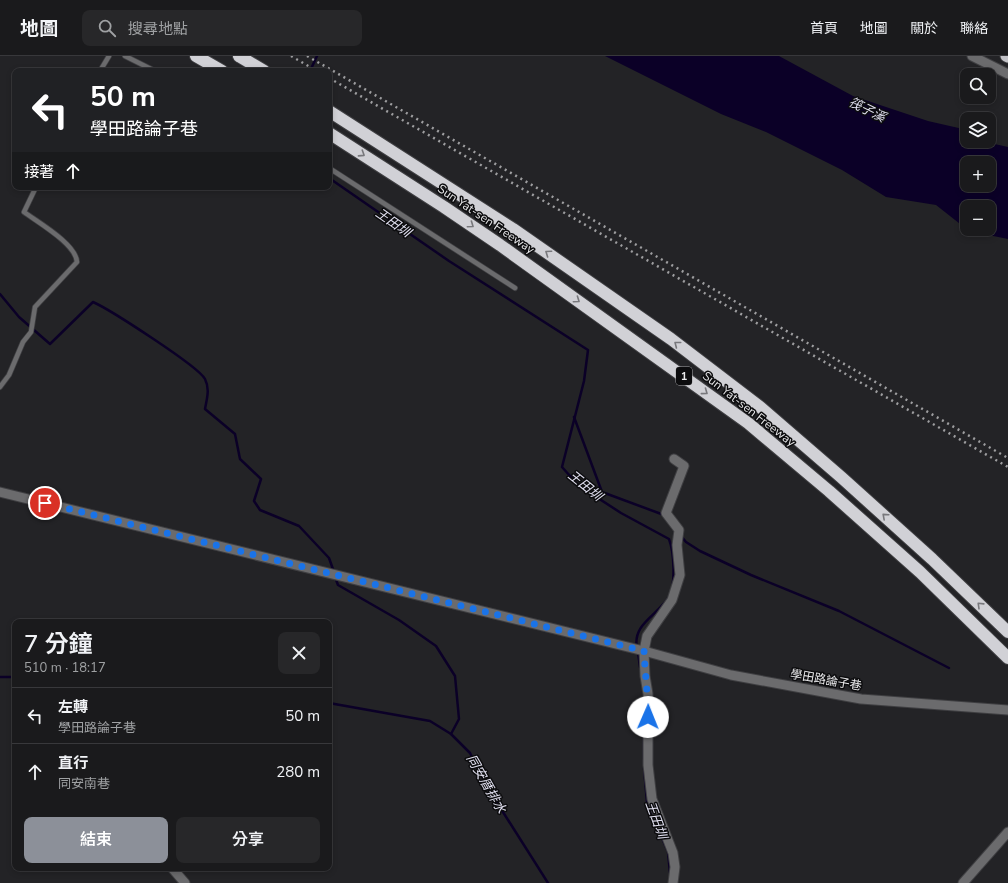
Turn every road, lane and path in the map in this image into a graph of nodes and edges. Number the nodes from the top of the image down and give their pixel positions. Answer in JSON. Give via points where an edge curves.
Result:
{"nodes":[{"id":1,"x":109,"y":56,"type":"edge"},
{"id":2,"x":125,"y":56,"type":"edge"},
{"id":3,"x":196,"y":56,"type":"edge"},
{"id":4,"x":239,"y":56,"type":"edge"},
{"id":5,"x":972,"y":56,"type":"edge"},
{"id":6,"x":102,"y":68,"type":"edge"},
{"id":7,"x":149,"y":68,"type":"edge"},
{"id":8,"x":217,"y":68,"type":"edge"},
{"id":9,"x":259,"y":68,"type":"edge"},
{"id":10,"x":1008,"y":74,"type":"edge"},
{"id":11,"x":332,"y":113,"type":"edge"},
{"id":12,"x":332,"y":135,"type":"edge"},
{"id":13,"x":332,"y":170,"type":"edge"},
{"id":14,"x":35,"y":190,"type":"edge"},
{"id":15,"x":515,"y":288,"type":"dead end"},
{"id":16,"x":0,"y":387,"type":"edge"},
{"id":17,"x":674,"y":459,"type":"dead end"},
{"id":18,"x":0,"y":492,"type":"edge"},
{"id":19,"x":1008,"y":632,"type":"edge"},
{"id":20,"x":644,"y":651,"type":"junction"},
{"id":21,"x":1008,"y":658,"type":"edge"},
{"id":22,"x":1008,"y":710,"type":"edge"},
{"id":23,"x":1008,"y":832,"type":"edge"},
{"id":24,"x":175,"y":871,"type":"edge"},
{"id":25,"x":185,"y":883,"type":"edge"},
{"id":26,"x":673,"y":883,"type":"edge"},
{"id":27,"x":963,"y":883,"type":"edge"}],
"edges":[{"from":1,"to":6,"type":"lane"},
{"from":2,"to":7,"type":"lane"},
{"from":3,"to":8,"type":"highway"},
{"from":4,"to":9,"type":"highway"},
{"from":5,"to":10,"type":"street"},
{"from":19,"to":11,"type":"highway","name":"Sun Yat-sen Freeway","number":"1","one_way":true,"via":[[841,477],[760,407],[678,344],[513,229]]},
{"from":12,"to":21,"type":"highway","name":"Sun Yat-sen Freeway","number":"1","one_way":true,"via":[[444,206],[748,423],[914,567]]},
{"from":13,"to":15,"type":"lane"},
{"from":14,"to":16,"type":"lane","via":[[24,212],[69,245],[78,262],[35,307],[31,332],[23,342],[9,375]]},
{"from":17,"to":20,"type":"street","via":[[684,466],[666,513],[679,530],[677,545],[680,575],[672,600],[647,636]]},
{"from":18,"to":20,"type":"street","name":"學田路論子巷"},
{"from":20,"to":22,"type":"street","name":"學田路論子巷","via":[[731,675],[861,698]]},
{"from":20,"to":26,"type":"street","via":[[648,694],[648,765],[652,799],[673,853]]},
{"from":23,"to":27,"type":"street"},
{"from":24,"to":25,"type":"street"}]}
